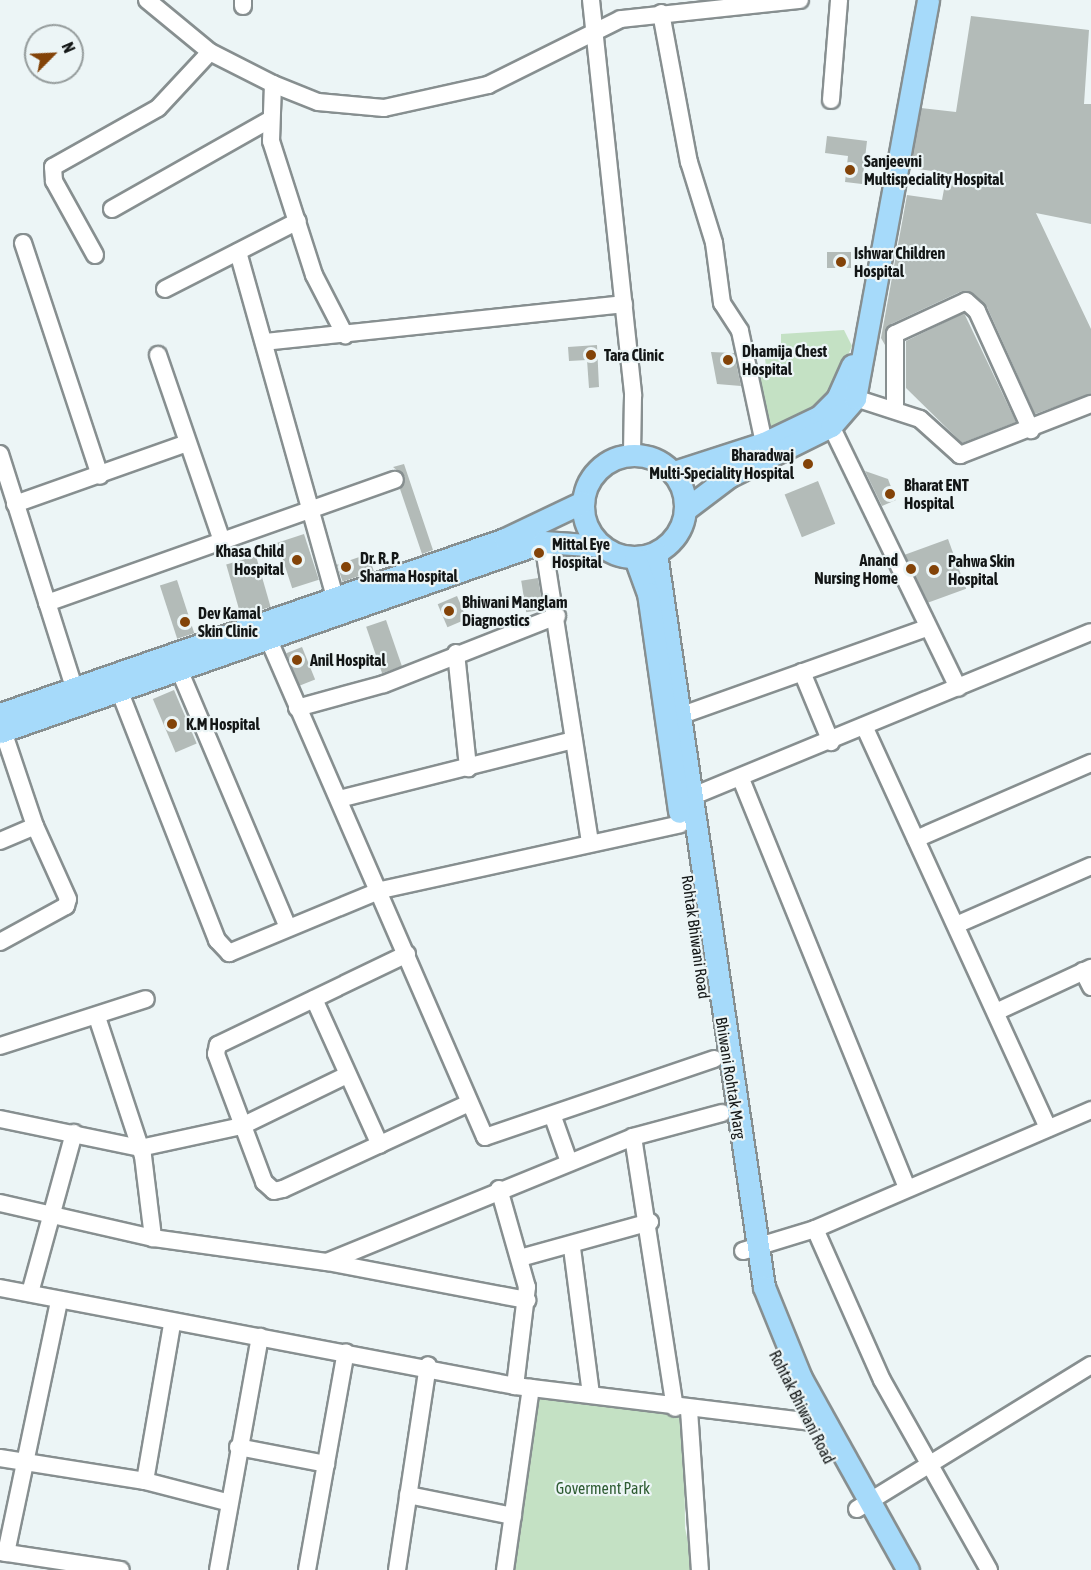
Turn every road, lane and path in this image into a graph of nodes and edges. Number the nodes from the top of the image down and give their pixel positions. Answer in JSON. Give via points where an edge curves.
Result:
{"nodes":[{"id":1,"x":147,"y":0,"type":"edge"},
{"id":2,"x":591,"y":0,"type":"edge"},
{"id":3,"x":800,"y":0,"type":"edge"},
{"id":4,"x":839,"y":0,"type":"edge"},
{"id":5,"x":916,"y":0,"type":"edge"},
{"id":6,"x":928,"y":0,"type":"edge"},
{"id":7,"x":661,"y":13,"type":"junction"},
{"id":8,"x":598,"y":28,"type":"junction"},
{"id":9,"x":210,"y":52,"type":"junction"},
{"id":10,"x":273,"y":84,"type":"junction"},
{"id":11,"x":831,"y":100,"type":"dead end"},
{"id":12,"x":269,"y":120,"type":"junction"},
{"id":13,"x":112,"y":209,"type":"dead end"},
{"id":14,"x":298,"y":221,"type":"junction"},
{"id":15,"x":22,"y":243,"type":"dead end"},
{"id":16,"x":238,"y":252,"type":"junction"},
{"id":17,"x":95,"y":255,"type":"dead end"},
{"id":18,"x":165,"y":289,"type":"dead end"},
{"id":19,"x":624,"y":304,"type":"junction"},
{"id":20,"x":345,"y":335,"type":"junction"},
{"id":21,"x":264,"y":342,"type":"junction"},
{"id":22,"x":159,"y":355,"type":"dead end"},
{"id":23,"x":855,"y":398,"type":"junction"},
{"id":24,"x":1091,"y":404,"type":"edge"},
{"id":25,"x":895,"y":410,"type":"junction"},
{"id":26,"x":831,"y":426,"type":"junction"},
{"id":27,"x":1031,"y":430,"type":"junction"},
{"id":28,"x":187,"y":443,"type":"junction"},
{"id":29,"x":764,"y":443,"type":"junction"},
{"id":30,"x":0,"y":454,"type":"edge"},
{"id":31,"x":632,"y":454,"type":"junction"},
{"id":32,"x":674,"y":472,"type":"junction"},
{"id":33,"x":100,"y":476,"type":"junction"},
{"id":34,"x":396,"y":480,"type":"dead end"},
{"id":35,"x":583,"y":502,"type":"junction"},
{"id":36,"x":15,"y":504,"type":"junction"},
{"id":37,"x":313,"y":506,"type":"junction"},
{"id":38,"x":686,"y":509,"type":"junction"},
{"id":39,"x":222,"y":541,"type":"junction"},
{"id":40,"x":543,"y":542,"type":"junction"},
{"id":41,"x":602,"y":546,"type":"junction"},
{"id":42,"x":656,"y":553,"type":"junction"},
{"id":43,"x":635,"y":558,"type":"junction"},
{"id":44,"x":336,"y":598,"type":"junction"},
{"id":45,"x":47,"y":603,"type":"junction"},
{"id":46,"x":557,"y":616,"type":"junction"},
{"id":47,"x":927,"y":628,"type":"junction"},
{"id":48,"x":1091,"y":632,"type":"edge"},
{"id":49,"x":267,"y":638,"type":"junction"},
{"id":50,"x":456,"y":653,"type":"junction"},
{"id":51,"x":176,"y":661,"type":"junction"},
{"id":52,"x":802,"y":672,"type":"junction"},
{"id":53,"x":74,"y":687,"type":"junction"},
{"id":54,"x":958,"y":688,"type":"junction"},
{"id":55,"x":119,"y":690,"type":"junction"},
{"id":56,"x":297,"y":708,"type":"junction"},
{"id":57,"x":673,"y":718,"type":"junction"},
{"id":58,"x":1,"y":726,"type":"edge"},
{"id":59,"x":864,"y":726,"type":"junction"},
{"id":60,"x":574,"y":740,"type":"junction"},
{"id":61,"x":831,"y":742,"type":"junction"},
{"id":62,"x":1091,"y":763,"type":"edge"},
{"id":63,"x":468,"y":768,"type":"junction"},
{"id":64,"x":741,"y":779,"type":"junction"},
{"id":65,"x":339,"y":799,"type":"junction"},
{"id":66,"x":685,"y":800,"type":"junction"},
{"id":67,"x":680,"y":824,"type":"junction"},
{"id":68,"x":35,"y":826,"type":"junction"},
{"id":69,"x":916,"y":839,"type":"junction"},
{"id":70,"x":0,"y":841,"type":"edge"},
{"id":71,"x":590,"y":841,"type":"junction"},
{"id":72,"x":1091,"y":866,"type":"edge"},
{"id":73,"x":381,"y":890,"type":"junction"},
{"id":74,"x":956,"y":925,"type":"junction"},
{"id":75,"x":288,"y":927,"type":"junction"},
{"id":76,"x":0,"y":942,"type":"edge"},
{"id":77,"x":407,"y":954,"type":"junction"},
{"id":78,"x":1087,"y":969,"type":"edge"},
{"id":79,"x":1091,"y":987,"type":"edge"},
{"id":80,"x":146,"y":999,"type":"dead end"},
{"id":81,"x":314,"y":999,"type":"junction"},
{"id":82,"x":996,"y":1012,"type":"junction"},
{"id":83,"x":97,"y":1017,"type":"junction"},
{"id":84,"x":0,"y":1046,"type":"edge"},
{"id":85,"x":714,"y":1059,"type":"junction"},
{"id":86,"x":347,"y":1075,"type":"junction"},
{"id":87,"x":469,"y":1103,"type":"junction"},
{"id":88,"x":1091,"y":1110,"type":"edge"},
{"id":89,"x":722,"y":1113,"type":"junction"},
{"id":90,"x":553,"y":1117,"type":"junction"},
{"id":91,"x":0,"y":1119,"type":"edge"},
{"id":92,"x":242,"y":1126,"type":"junction"},
{"id":93,"x":1048,"y":1128,"type":"junction"},
{"id":94,"x":74,"y":1133,"type":"junction"},
{"id":95,"x":633,"y":1137,"type":"junction"},
{"id":96,"x":380,"y":1144,"type":"junction"},
{"id":97,"x":140,"y":1148,"type":"junction"},
{"id":98,"x":569,"y":1162,"type":"junction"},
{"id":99,"x":906,"y":1186,"type":"junction"},
{"id":100,"x":499,"y":1189,"type":"junction"},
{"id":101,"x":0,"y":1203,"type":"edge"},
{"id":102,"x":50,"y":1214,"type":"junction"},
{"id":103,"x":650,"y":1222,"type":"junction"},
{"id":104,"x":815,"y":1229,"type":"junction"},
{"id":105,"x":153,"y":1238,"type":"junction"},
{"id":106,"x":572,"y":1248,"type":"junction"},
{"id":107,"x":750,"y":1250,"type":"junction"},
{"id":108,"x":520,"y":1258,"type":"junction"},
{"id":109,"x":327,"y":1262,"type":"junction"},
{"id":110,"x":0,"y":1288,"type":"edge"},
{"id":111,"x":30,"y":1293,"type":"junction"},
{"id":112,"x":527,"y":1300,"type":"junction"},
{"id":113,"x":59,"y":1301,"type":"junction"},
{"id":114,"x":172,"y":1324,"type":"junction"},
{"id":115,"x":260,"y":1338,"type":"junction"},
{"id":116,"x":346,"y":1352,"type":"junction"},
{"id":117,"x":428,"y":1365,"type":"junction"},
{"id":118,"x":1091,"y":1365,"type":"edge"},
{"id":119,"x":523,"y":1387,"type":"junction"},
{"id":120,"x":591,"y":1395,"type":"junction"},
{"id":121,"x":682,"y":1409,"type":"junction"},
{"id":122,"x":816,"y":1424,"type":"junction"},
{"id":123,"x":238,"y":1447,"type":"junction"},
{"id":124,"x":0,"y":1458,"type":"edge"},
{"id":125,"x":25,"y":1462,"type":"junction"},
{"id":126,"x":926,"y":1463,"type":"junction"},
{"id":127,"x":326,"y":1464,"type":"junction"},
{"id":128,"x":144,"y":1481,"type":"junction"},
{"id":129,"x":408,"y":1495,"type":"junction"},
{"id":130,"x":227,"y":1502,"type":"junction"},
{"id":131,"x":863,"y":1505,"type":"junction"},
{"id":132,"x":513,"y":1516,"type":"junction"},
{"id":133,"x":3,"y":1553,"type":"edge"},
{"id":134,"x":121,"y":1570,"type":"edge"},
{"id":135,"x":218,"y":1570,"type":"edge"},
{"id":136,"x":307,"y":1570,"type":"edge"},
{"id":137,"x":397,"y":1570,"type":"edge"},
{"id":138,"x":505,"y":1570,"type":"edge"},
{"id":139,"x":700,"y":1570,"type":"edge"},
{"id":140,"x":893,"y":1570,"type":"edge"},
{"id":141,"x":908,"y":1570,"type":"edge"},
{"id":142,"x":989,"y":1570,"type":"edge"}],
"edges":[{"from":1,"to":9,"type":"street"},
{"from":2,"to":8,"type":"street"},
{"from":3,"to":7,"type":"street"},
{"from":4,"to":11,"type":"street"},
{"from":5,"to":29,"type":"main road","via":[[850,374],[837,399],[820,416]]},
{"from":6,"to":23,"type":"main road"},
{"from":7,"to":8,"type":"street"},
{"from":7,"to":29,"type":"street","via":[[689,162],[714,243],[722,303],[740,331]]},
{"from":8,"to":10,"type":"street","via":[[558,54],[505,78],[409,105],[350,108]]},
{"from":8,"to":19,"type":"street"},
{"from":9,"to":10,"type":"street"},
{"from":9,"to":17,"type":"street","via":[[158,108],[53,167],[54,181]]},
{"from":10,"to":12,"type":"street"},
{"from":12,"to":13,"type":"street"},
{"from":12,"to":14,"type":"street"},
{"from":14,"to":16,"type":"street"},
{"from":14,"to":20,"type":"street","via":[[314,275]]},
{"from":15,"to":33,"type":"street"},
{"from":16,"to":18,"type":"street"},
{"from":16,"to":21,"type":"street"},
{"from":19,"to":20,"type":"street"},
{"from":19,"to":31,"type":"street"},
{"from":20,"to":21,"type":"street"},
{"from":21,"to":37,"type":"street"},
{"from":22,"to":28,"type":"street"},
{"from":23,"to":25,"type":"street"},
{"from":23,"to":26,"type":"main road"},
{"from":24,"to":27,"type":"street"},
{"from":25,"to":27,"type":"street","via":[[920,419],[960,455]]},
{"from":25,"to":27,"type":"street","via":[[895,334],[966,301],[977,311]]},
{"from":26,"to":38,"type":"main road","via":[[730,476]]},
{"from":26,"to":47,"type":"street"},
{"from":28,"to":33,"type":"street"},
{"from":28,"to":39,"type":"street"},
{"from":29,"to":32,"type":"main road"},
{"from":30,"to":36,"type":"street"},
{"from":31,"to":32,"type":"main road","via":[[655,459]]},
{"from":31,"to":35,"type":"main road","via":[[599,469]]},
{"from":32,"to":38,"type":"main road"},
{"from":33,"to":36,"type":"street"},
{"from":34,"to":37,"type":"street"},
{"from":35,"to":41,"type":"main road","via":[[587,526]]},
{"from":35,"to":44,"type":"main road","via":[[505,539]]},
{"from":36,"to":45,"type":"street"},
{"from":37,"to":39,"type":"street"},
{"from":37,"to":44,"type":"street"},
{"from":38,"to":42,"type":"main road","via":[[677,535]]},
{"from":39,"to":45,"type":"street"},
{"from":40,"to":41,"type":"main road"},
{"from":40,"to":46,"type":"street"},
{"from":40,"to":49,"type":"main road"},
{"from":41,"to":43,"type":"main road"},
{"from":42,"to":43,"type":"main road"},
{"from":42,"to":57,"type":"main road","name":"Bhiwani Rohtak Marg"},
{"from":43,"to":57,"type":"main road","via":[[648,593]]},
{"from":44,"to":51,"type":"main road"},
{"from":45,"to":53,"type":"street"},
{"from":46,"to":50,"type":"street"},
{"from":46,"to":60,"type":"street"},
{"from":47,"to":52,"type":"street"},
{"from":47,"to":54,"type":"street"},
{"from":48,"to":54,"type":"street"},
{"from":49,"to":51,"type":"main road"},
{"from":49,"to":56,"type":"street"},
{"from":50,"to":56,"type":"street","via":[[384,684]]},
{"from":50,"to":63,"type":"street"},
{"from":51,"to":53,"type":"main road"},
{"from":51,"to":55,"type":"main road"},
{"from":51,"to":75,"type":"street"},
{"from":52,"to":57,"type":"street"},
{"from":52,"to":61,"type":"street"},
{"from":53,"to":58,"type":"main road"},
{"from":54,"to":59,"type":"street"},
{"from":55,"to":58,"type":"main road"},
{"from":55,"to":75,"type":"street","via":[[222,949],[243,951]]},
{"from":56,"to":65,"type":"street"},
{"from":57,"to":66,"type":"main road","name":"Bhiwani Rohtak Marg"},
{"from":58,"to":68,"type":"street"},
{"from":59,"to":61,"type":"street"},
{"from":59,"to":69,"type":"street"},
{"from":60,"to":63,"type":"street"},
{"from":60,"to":71,"type":"street"},
{"from":61,"to":64,"type":"street"},
{"from":62,"to":69,"type":"street"},
{"from":63,"to":65,"type":"street"},
{"from":64,"to":66,"type":"street"},
{"from":64,"to":99,"type":"street"},
{"from":65,"to":73,"type":"street"},
{"from":66,"to":67,"type":"main road","name":"Rohtak Bhiwani Road"},
{"from":66,"to":107,"type":"main road","name":"Bhiwani Rohtak Marg"},
{"from":67,"to":71,"type":"street"},
{"from":67,"to":85,"type":"main road","name":"Rohtak Bhiwani Road"},
{"from":68,"to":70,"type":"street"},
{"from":68,"to":76,"type":"street","via":[[67,903]]},
{"from":69,"to":74,"type":"street"},
{"from":71,"to":73,"type":"street"},
{"from":72,"to":74,"type":"street"},
{"from":73,"to":75,"type":"street"},
{"from":73,"to":77,"type":"street"},
{"from":74,"to":82,"type":"street"},
{"from":77,"to":81,"type":"street"},
{"from":77,"to":87,"type":"street"},
{"from":78,"to":79,"type":"street"},
{"from":78,"to":82,"type":"street"},
{"from":80,"to":83,"type":"street"},
{"from":81,"to":86,"type":"street"},
{"from":81,"to":92,"type":"street","via":[[218,1045]]},
{"from":82,"to":93,"type":"street"},
{"from":83,"to":84,"type":"street"},
{"from":83,"to":97,"type":"street"},
{"from":85,"to":89,"type":"main road","name":"Rohtak Bhiwani Road"},
{"from":85,"to":90,"type":"street"},
{"from":86,"to":92,"type":"street"},
{"from":86,"to":96,"type":"street"},
{"from":87,"to":90,"type":"street","via":[[486,1138]]},
{"from":87,"to":96,"type":"street"},
{"from":88,"to":93,"type":"street"},
{"from":89,"to":95,"type":"street"},
{"from":89,"to":107,"type":"main road","name":"Rohtak Bhiwani Road"},
{"from":90,"to":98,"type":"street"},
{"from":91,"to":94,"type":"street"},
{"from":92,"to":96,"type":"street","via":[[264,1182],[274,1191]]},
{"from":92,"to":97,"type":"street"},
{"from":93,"to":99,"type":"street"},
{"from":94,"to":97,"type":"street"},
{"from":94,"to":102,"type":"street"},
{"from":95,"to":98,"type":"street"},
{"from":95,"to":103,"type":"street"},
{"from":97,"to":105,"type":"street"},
{"from":98,"to":100,"type":"street"},
{"from":99,"to":104,"type":"street"},
{"from":100,"to":108,"type":"street"},
{"from":100,"to":109,"type":"street"},
{"from":101,"to":102,"type":"street"},
{"from":102,"to":105,"type":"street"},
{"from":102,"to":111,"type":"street"},
{"from":103,"to":106,"type":"street"},
{"from":103,"to":121,"type":"street"},
{"from":104,"to":107,"type":"street"},
{"from":104,"to":126,"type":"street","via":[[882,1380]]},
{"from":105,"to":109,"type":"street"},
{"from":106,"to":108,"type":"street"},
{"from":106,"to":120,"type":"street"},
{"from":107,"to":122,"type":"main road","name":"Bhiwani Rohtak Marg"},
{"from":108,"to":112,"type":"street"},
{"from":109,"to":112,"type":"street"},
{"from":110,"to":111,"type":"street"},
{"from":111,"to":113,"type":"street"},
{"from":112,"to":119,"type":"street"},
{"from":113,"to":114,"type":"street"},
{"from":113,"to":125,"type":"street"},
{"from":114,"to":115,"type":"street"},
{"from":114,"to":128,"type":"street"},
{"from":115,"to":116,"type":"street"},
{"from":115,"to":123,"type":"street"},
{"from":116,"to":117,"type":"street"},
{"from":116,"to":127,"type":"street"},
{"from":117,"to":119,"type":"street"},
{"from":117,"to":129,"type":"street"},
{"from":118,"to":126,"type":"street"},
{"from":119,"to":120,"type":"street"},
{"from":119,"to":132,"type":"street"},
{"from":120,"to":121,"type":"street"},
{"from":121,"to":122,"type":"street"},
{"from":121,"to":139,"type":"street"},
{"from":122,"to":131,"type":"main road","name":"Bhiwani Rohtak Marg"},
{"from":123,"to":127,"type":"street"},
{"from":123,"to":130,"type":"street"},
{"from":124,"to":125,"type":"street"},
{"from":125,"to":128,"type":"street"},
{"from":125,"to":133,"type":"street"},
{"from":126,"to":131,"type":"street"},
{"from":126,"to":142,"type":"street"},
{"from":127,"to":136,"type":"street"},
{"from":128,"to":130,"type":"street"},
{"from":129,"to":132,"type":"street"},
{"from":129,"to":137,"type":"street"},
{"from":130,"to":135,"type":"street"},
{"from":131,"to":140,"type":"main road"},
{"from":131,"to":141,"type":"main road","name":"Bhiwani Rohtak Marg"},
{"from":132,"to":138,"type":"street"},
{"from":133,"to":134,"type":"street"}]}
